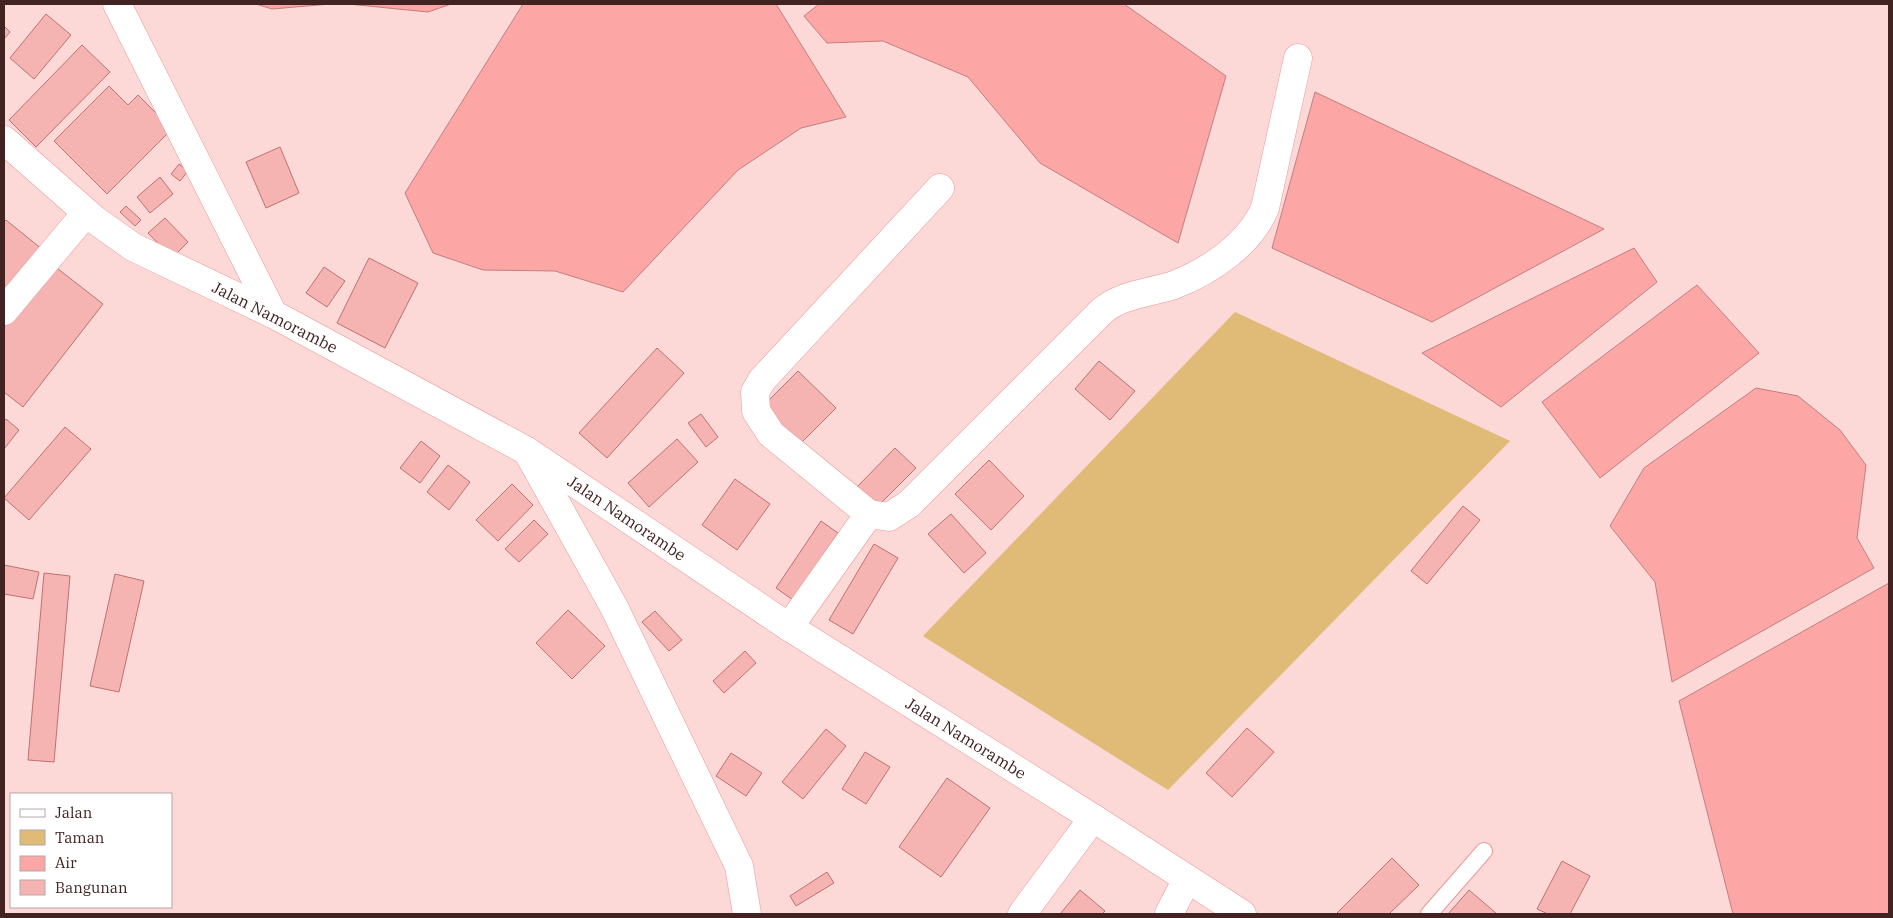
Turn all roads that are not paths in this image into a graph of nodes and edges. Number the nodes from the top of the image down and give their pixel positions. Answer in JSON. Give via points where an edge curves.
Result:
{"nodes":[{"id":1,"x":117,"y":4,"type":"edge"},
{"id":2,"x":1298,"y":58,"type":"dead end"},
{"id":3,"x":4,"y":140,"type":"edge"},
{"id":4,"x":940,"y":188,"type":"dead end"},
{"id":5,"x":86,"y":213,"type":"junction"},
{"id":6,"x":4,"y":311,"type":"edge"},
{"id":7,"x":274,"y":314,"type":"junction"},
{"id":8,"x":527,"y":451,"type":"junction"},
{"id":9,"x":869,"y":514,"type":"junction"},
{"id":10,"x":789,"y":628,"type":"junction"},
{"id":11,"x":1094,"y":818,"type":"junction"},
{"id":12,"x":1484,"y":851,"type":"dead end"},
{"id":13,"x":1187,"y":878,"type":"junction"},
{"id":14,"x":747,"y":914,"type":"edge"},
{"id":15,"x":1022,"y":914,"type":"edge"},
{"id":16,"x":1169,"y":914,"type":"edge"},
{"id":17,"x":1242,"y":914,"type":"edge"},
{"id":18,"x":1429,"y":914,"type":"edge"}],
"edges":[{"from":1,"to":7,"type":"street"},
{"from":2,"to":9,"type":"street","via":[[1265,208],[1250,234],[1220,261],[1173,285],[1111,303],[908,504],[889,518]]},
{"from":3,"to":5,"type":"street","name":"Jalan Namorambe"},
{"from":4,"to":9,"type":"street","via":[[762,380],[755,392],[756,411],[771,434]]},
{"from":5,"to":6,"type":"street"},
{"from":5,"to":7,"type":"street","name":"Jalan Namorambe","via":[[133,247]]},
{"from":7,"to":8,"type":"street","name":"Jalan Namorambe"},
{"from":8,"to":10,"type":"street","name":"Jalan Namorambe"},
{"from":8,"to":14,"type":"street","via":[[614,607],[739,866]]},
{"from":9,"to":10,"type":"street"},
{"from":10,"to":11,"type":"street","name":"Jalan Namorambe"},
{"from":11,"to":13,"type":"street","name":"Jalan Namorambe"},
{"from":11,"to":15,"type":"street"},
{"from":12,"to":18,"type":"lane"},
{"from":13,"to":16,"type":"street"},
{"from":13,"to":17,"type":"street","name":"Jalan Namorambe"}]}
